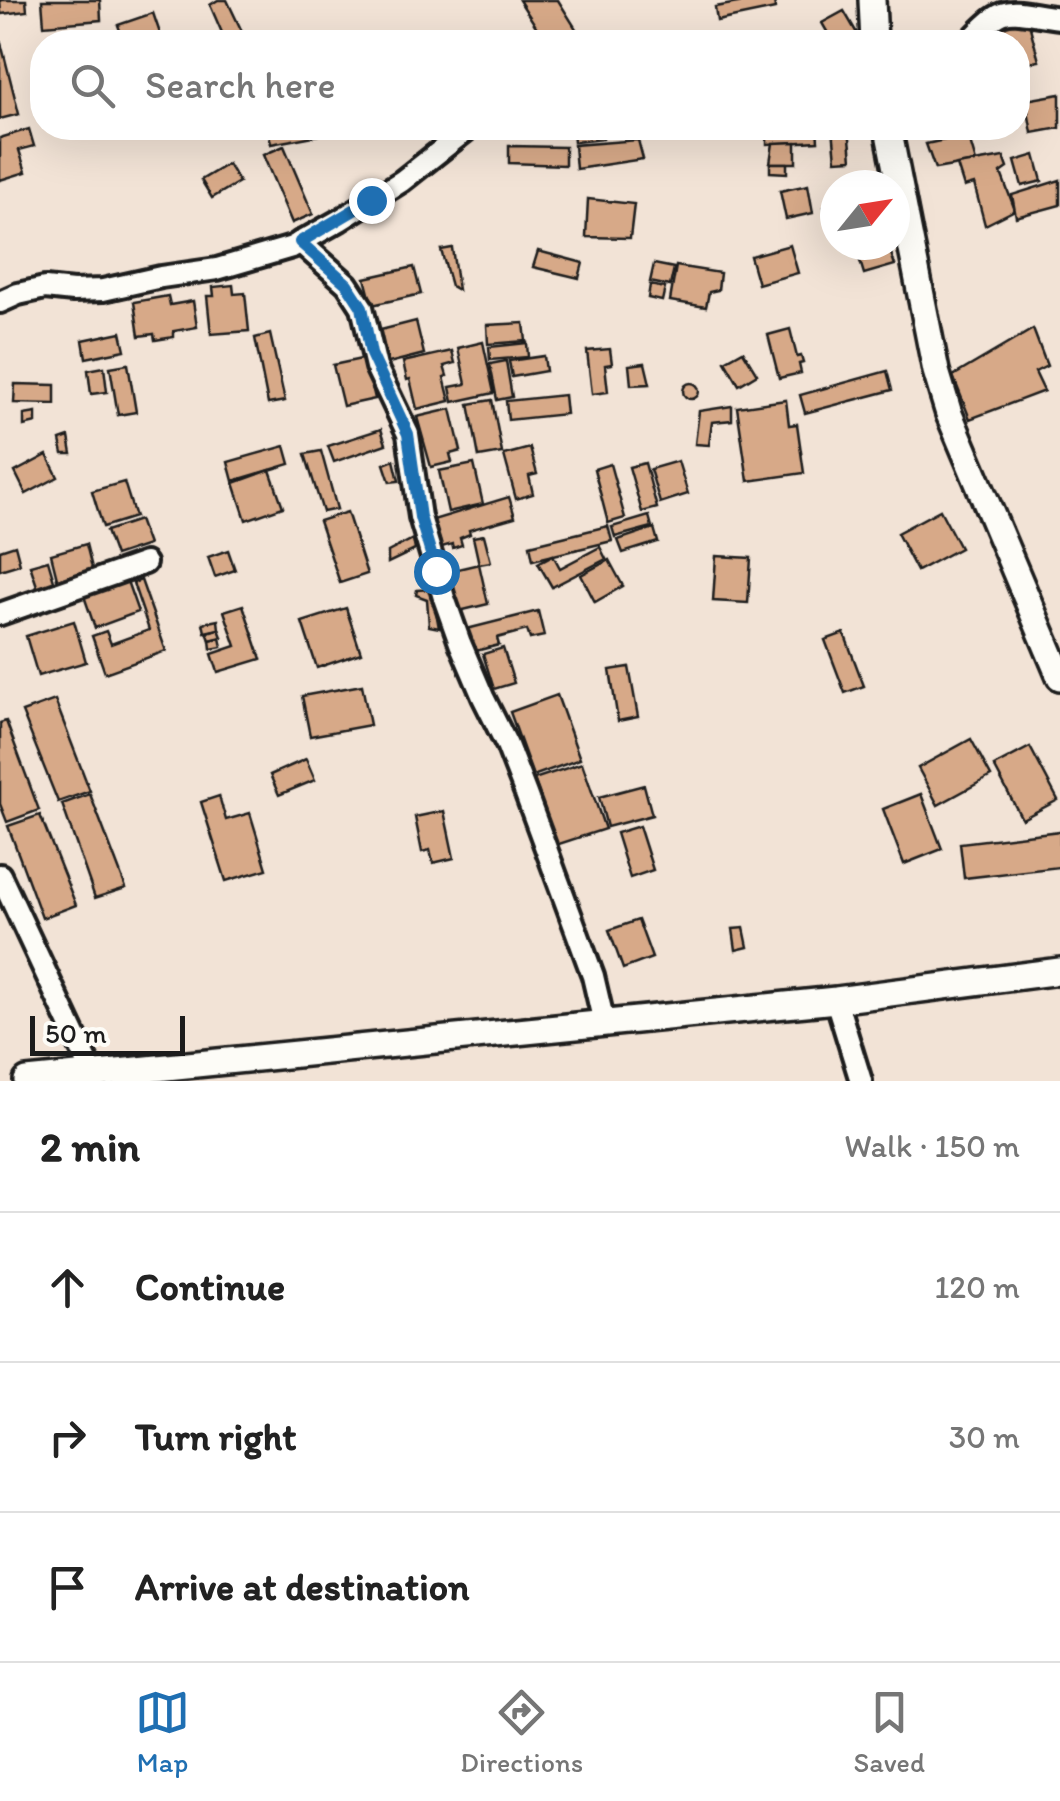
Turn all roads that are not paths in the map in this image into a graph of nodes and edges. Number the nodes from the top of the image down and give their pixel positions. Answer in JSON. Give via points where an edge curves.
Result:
{"nodes":[{"id":1,"x":872,"y":0,"type":"edge"},
{"id":2,"x":1060,"y":18,"type":"edge"},
{"id":3,"x":873,"y":30,"type":"edge"},
{"id":4,"x":980,"y":30,"type":"edge"},
{"id":5,"x":454,"y":140,"type":"edge"},
{"id":6,"x":890,"y":140,"type":"edge"},
{"id":7,"x":300,"y":242,"type":"junction"},
{"id":8,"x":0,"y":302,"type":"edge"},
{"id":9,"x":145,"y":563,"type":"dead end"},
{"id":10,"x":0,"y":614,"type":"edge"},
{"id":11,"x":1060,"y":677,"type":"edge"},
{"id":12,"x":0,"y":876,"type":"edge"},
{"id":13,"x":1060,"y":971,"type":"edge"},
{"id":14,"x":836,"y":1000,"type":"junction"},
{"id":15,"x":604,"y":1023,"type":"junction"},
{"id":16,"x":93,"y":1074,"type":"junction"},
{"id":17,"x":27,"y":1081,"type":"edge"},
{"id":18,"x":862,"y":1081,"type":"edge"}],
"edges":[{"from":1,"to":3,"type":"street"},
{"from":2,"to":4,"type":"street","via":[[1002,11]]},
{"from":5,"to":7,"type":"street","via":[[402,181]]},
{"from":6,"to":11,"type":"street","via":[[949,414]]},
{"from":7,"to":8,"type":"street","via":[[217,269],[103,290],[45,288]]},
{"from":7,"to":15,"type":"street","via":[[347,284],[362,307],[371,354],[408,434],[420,517],[444,598],[526,794]]},
{"from":9,"to":10,"type":"street"},
{"from":12,"to":16,"type":"street"},
{"from":13,"to":14,"type":"street"},
{"from":14,"to":15,"type":"street"},
{"from":14,"to":18,"type":"street"},
{"from":15,"to":16,"type":"street"},
{"from":16,"to":17,"type":"street"}]}
